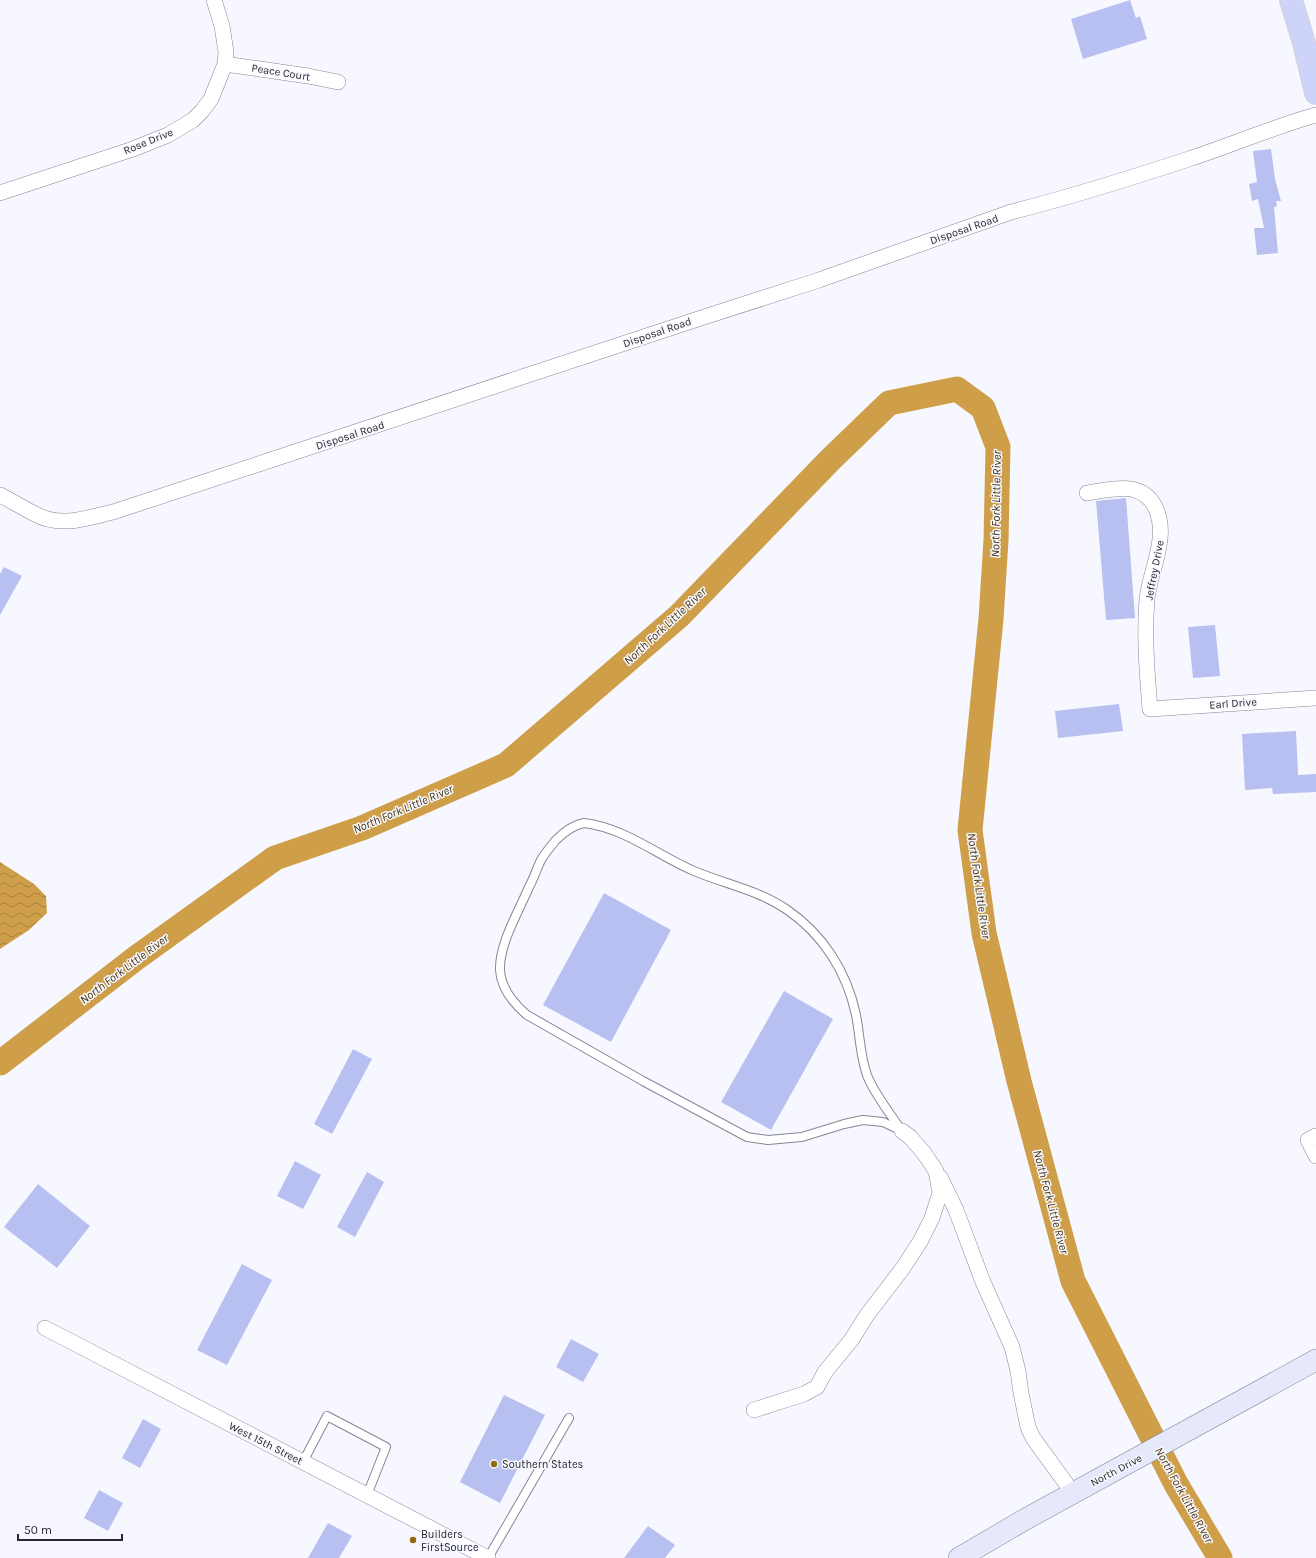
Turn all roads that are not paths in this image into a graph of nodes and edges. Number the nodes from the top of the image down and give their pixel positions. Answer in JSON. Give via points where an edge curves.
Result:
{"nodes":[{"id":1,"x":214,"y":0,"type":"edge"},
{"id":2,"x":1291,"y":0,"type":"edge"},
{"id":3,"x":225,"y":64,"type":"junction"},
{"id":4,"x":338,"y":82,"type":"dead end"},
{"id":5,"x":1316,"y":93,"type":"edge"},
{"id":6,"x":1316,"y":115,"type":"edge"},
{"id":7,"x":0,"y":193,"type":"edge"},
{"id":8,"x":1087,"y":493,"type":"dead end"},
{"id":9,"x":0,"y":495,"type":"edge"},
{"id":10,"x":1316,"y":698,"type":"edge"},
{"id":11,"x":1150,"y":709,"type":"joint"},
{"id":12,"x":902,"y":1131,"type":"junction"},
{"id":13,"x":1312,"y":1138,"type":"edge"},
{"id":14,"x":1316,"y":1156,"type":"edge"},
{"id":15,"x":936,"y":1171,"type":"junction"},
{"id":16,"x":45,"y":1328,"type":"dead end"},
{"id":17,"x":1316,"y":1360,"type":"edge"},
{"id":18,"x":754,"y":1410,"type":"dead end"},
{"id":19,"x":570,"y":1418,"type":"dead end"},
{"id":20,"x":303,"y":1462,"type":"junction"},
{"id":21,"x":1073,"y":1493,"type":"junction"},
{"id":22,"x":367,"y":1495,"type":"junction"},
{"id":23,"x":488,"y":1558,"type":"edge"},
{"id":24,"x":959,"y":1558,"type":"edge"}],
"edges":[{"from":1,"to":3,"type":"street","name":"Rose Drive","via":[[222,26]]},
{"from":2,"to":5,"type":"main road"},
{"from":3,"to":4,"type":"street","name":"Peace Court"},
{"from":3,"to":7,"type":"street","name":"Rose Drive","via":[[211,99],[202,111],[193,120],[168,135]]},
{"from":6,"to":9,"type":"street","name":"Disposal Road","via":[[1190,158],[1012,212],[819,280],[113,512],[80,520],[56,521],[35,515]]},
{"from":8,"to":11,"type":"street","name":"Jeffrey Drive","via":[[1135,489],[1154,503],[1158,513],[1159,546],[1148,591],[1145,640]]},
{"from":10,"to":11,"type":"street","name":"Earl Drive"},
{"from":12,"to":12,"type":"lane","via":[[872,1088],[856,1014],[839,966],[804,922],[765,897],[695,871],[604,826],[584,823],[574,825],[556,840],[542,859],[510,930],[501,960],[502,980],[511,1000],[519,1008],[643,1081],[746,1137],[768,1140],[802,1137],[863,1120],[883,1122]]},
{"from":12,"to":15,"type":"street","via":[[924,1152]]},
{"from":13,"to":14,"type":"street"},
{"from":15,"to":18,"type":"street","via":[[940,1193],[921,1240],[852,1339],[824,1372],[817,1387],[804,1394]]},
{"from":15,"to":21,"type":"street","via":[[956,1210],[983,1282],[1012,1346],[1028,1427],[1033,1438]]},
{"from":16,"to":20,"type":"street","name":"West 15th Street"},
{"from":17,"to":21,"type":"main road","name":"North Drive"},
{"from":19,"to":23,"type":"lane"},
{"from":20,"to":22,"type":"street","name":"West 15th Street"},
{"from":20,"to":22,"type":"lane","via":[[328,1416],[386,1447]]},
{"from":21,"to":24,"type":"main road","name":"North Drive"},
{"from":22,"to":23,"type":"street","name":"West 15th Street"}]}
